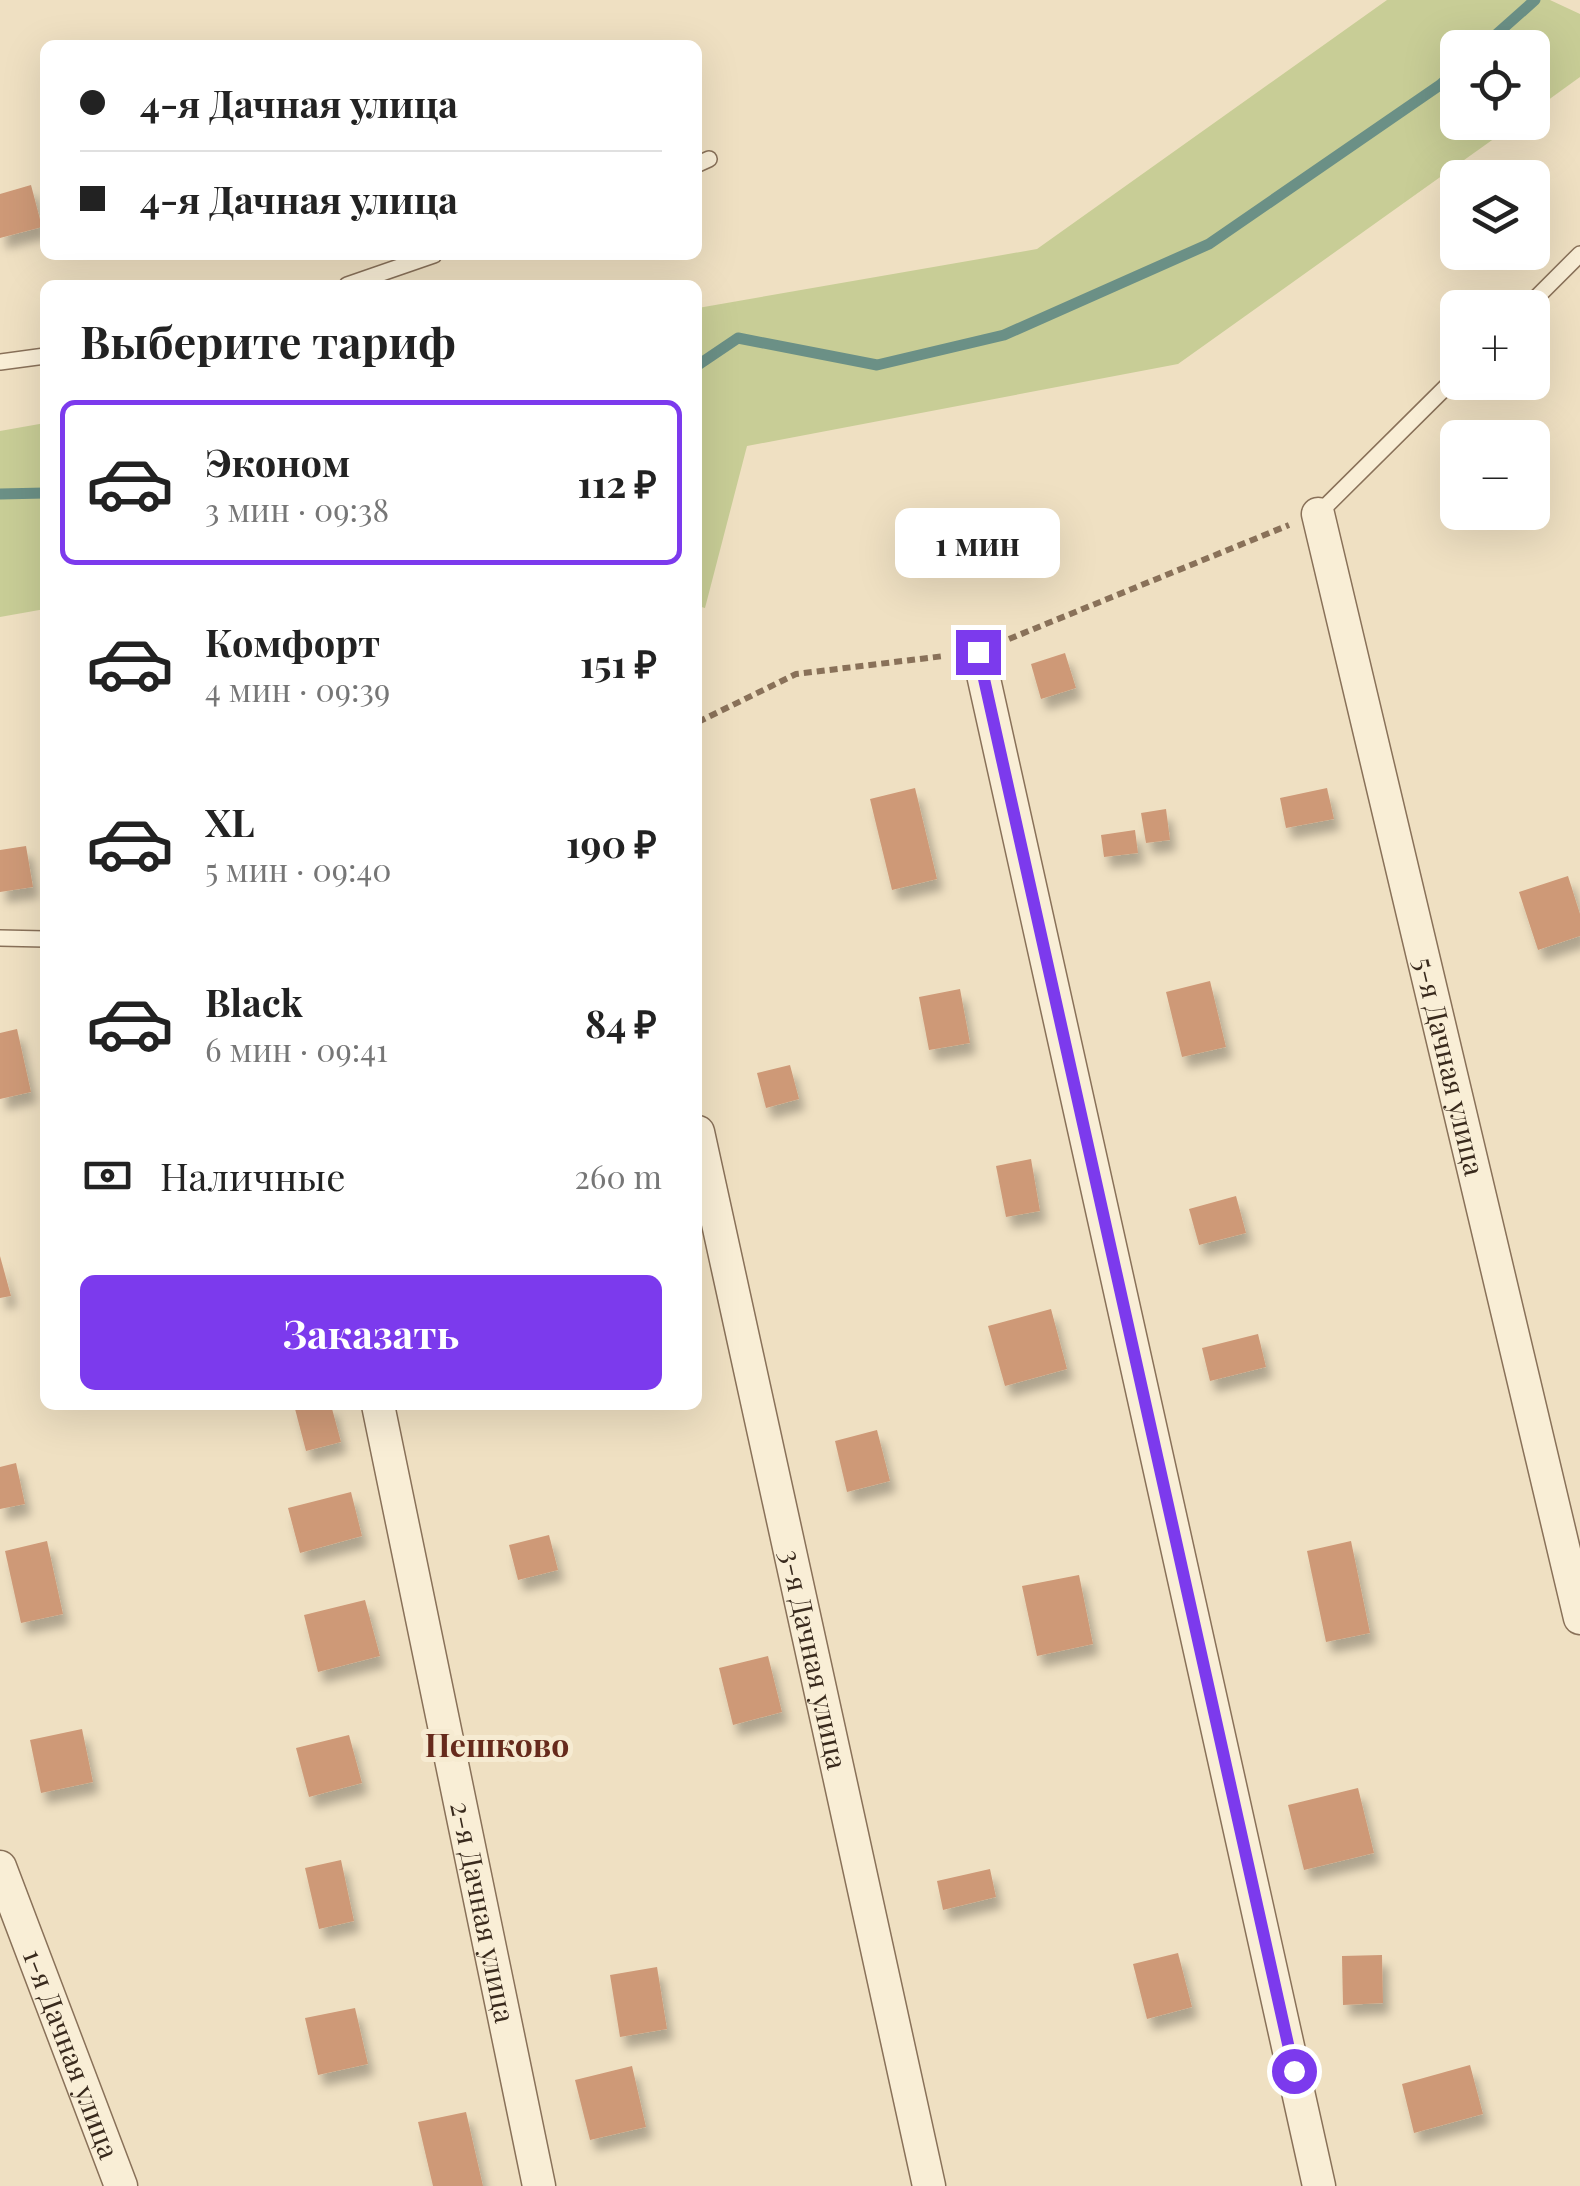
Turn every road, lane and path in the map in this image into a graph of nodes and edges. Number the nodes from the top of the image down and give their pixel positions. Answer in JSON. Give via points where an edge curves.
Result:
{"nodes":[{"id":1,"x":1580,"y":254,"type":"edge"},
{"id":2,"x":420,"y":260,"type":"edge"},
{"id":3,"x":362,"y":280,"type":"edge"},
{"id":4,"x":1544,"y":290,"type":"edge"},
{"id":5,"x":40,"y":357,"type":"edge"},
{"id":6,"x":0,"y":362,"type":"edge"},
{"id":7,"x":1440,"y":394,"type":"edge"},
{"id":8,"x":1318,"y":514,"type":"junction"},
{"id":9,"x":978,"y":652,"type":"junction"},
{"id":10,"x":702,"y":720,"type":"edge"},
{"id":11,"x":0,"y":938,"type":"edge"},
{"id":12,"x":40,"y":938,"type":"edge"},
{"id":13,"x":702,"y":1150,"type":"edge"},
{"id":14,"x":379,"y":1410,"type":"edge"},
{"id":15,"x":1580,"y":1618,"type":"edge"},
{"id":16,"x":0,"y":1867,"type":"edge"},
{"id":17,"x":121,"y":2186,"type":"edge"},
{"id":18,"x":539,"y":2186,"type":"edge"},
{"id":19,"x":929,"y":2186,"type":"edge"},
{"id":20,"x":1319,"y":2186,"type":"edge"}],
"edges":[{"from":1,"to":4,"type":"lane"},
{"from":2,"to":3,"type":"lane"},
{"from":5,"to":6,"type":"lane"},
{"from":7,"to":8,"type":"lane"},
{"from":8,"to":9,"type":"path"},
{"from":8,"to":15,"type":"street","name":"5-я Дачная улица"},
{"from":9,"to":10,"type":"path","via":[[796,674]]},
{"from":9,"to":20,"type":"street"},
{"from":11,"to":12,"type":"lane"},
{"from":13,"to":19,"type":"street","name":"3-я Дачная улица"},
{"from":14,"to":18,"type":"street","name":"2-я Дачная улица"},
{"from":16,"to":17,"type":"street","name":"1-я Дачная улица"}]}
